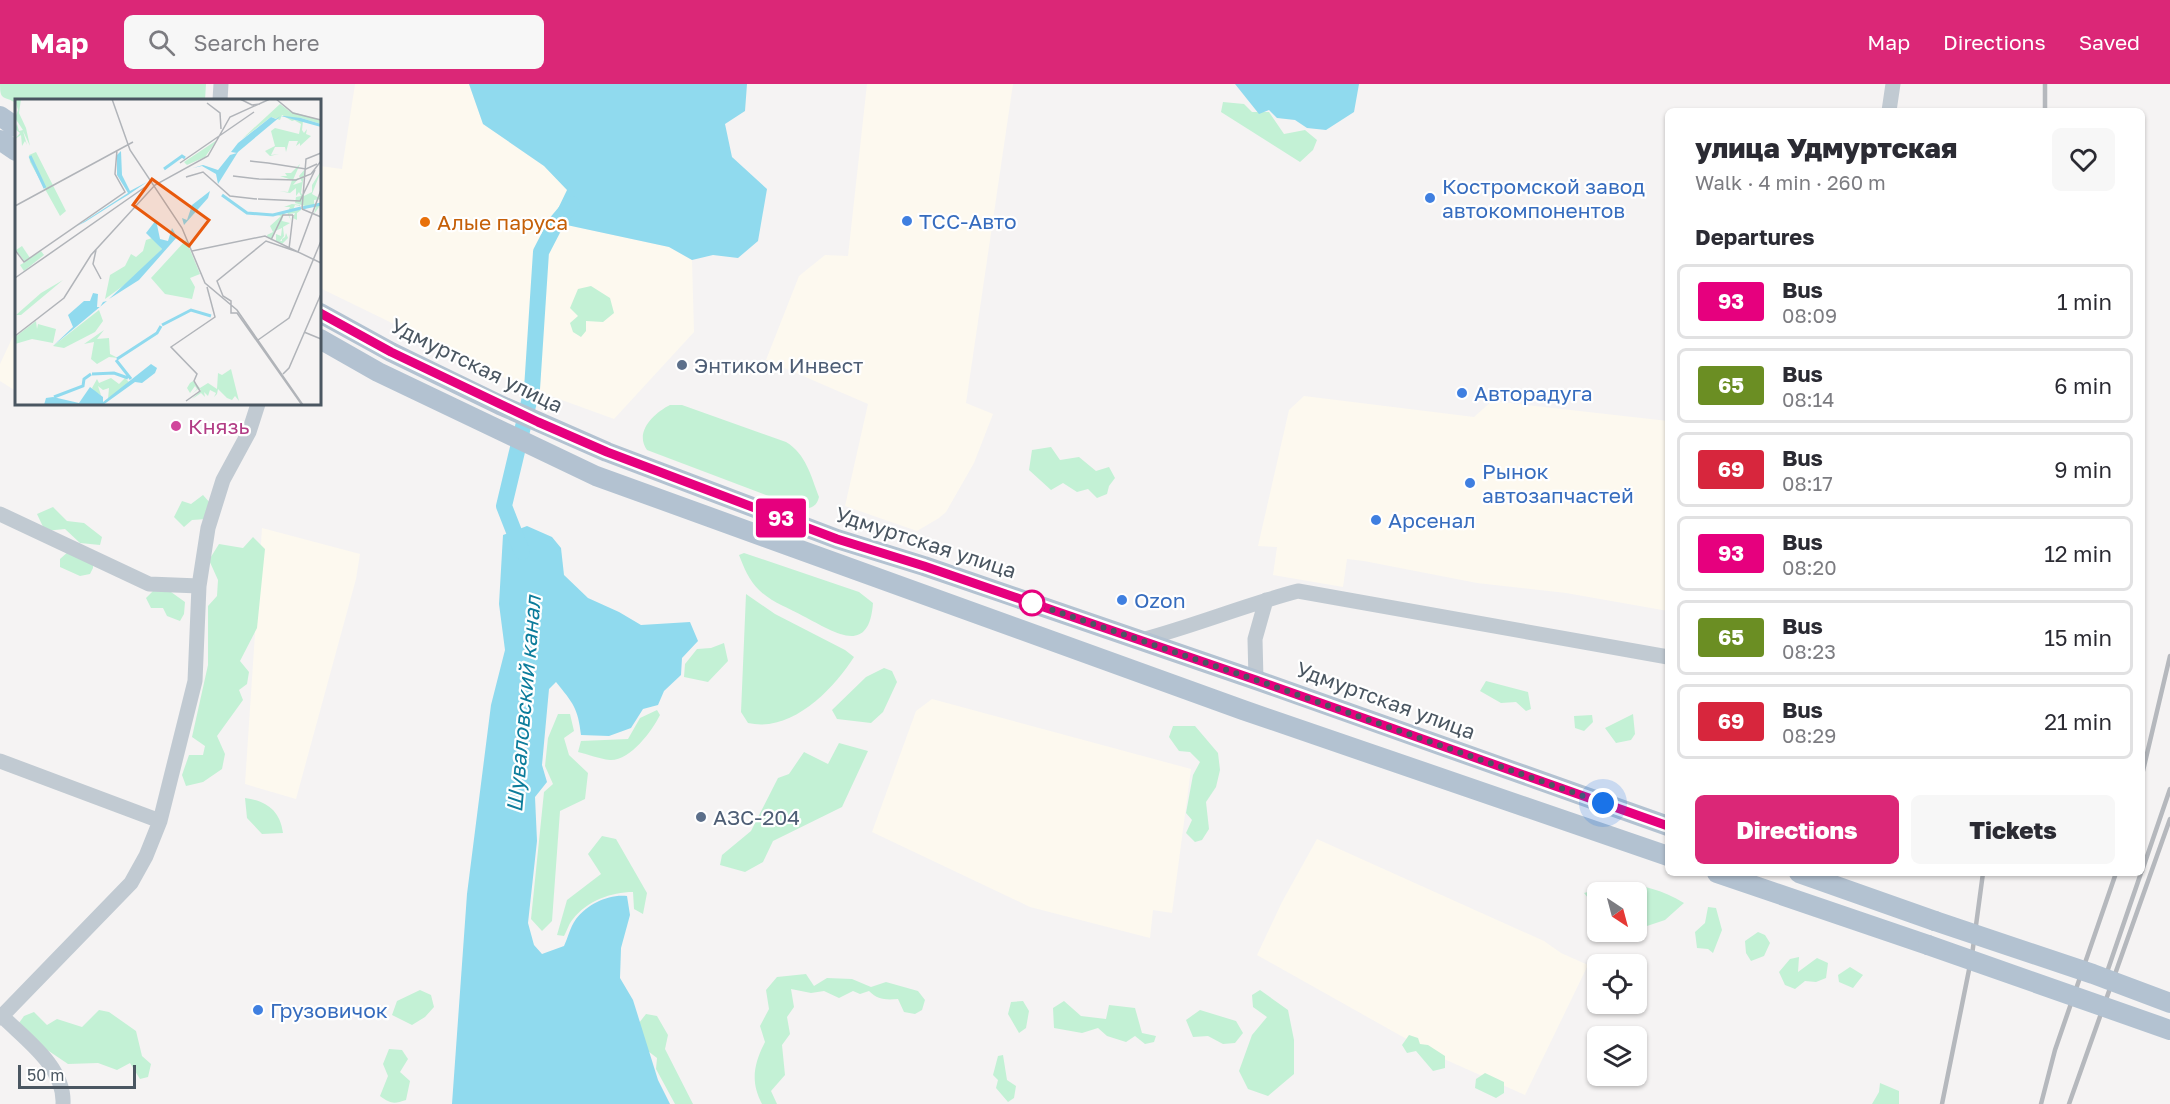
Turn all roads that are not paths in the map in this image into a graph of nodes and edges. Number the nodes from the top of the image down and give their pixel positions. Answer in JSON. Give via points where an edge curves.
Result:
{"nodes":[{"id":1,"x":221,"y":84,"type":"edge"},
{"id":2,"x":1893,"y":84,"type":"edge"},
{"id":3,"x":220,"y":99,"type":"edge"},
{"id":4,"x":1889,"y":108,"type":"edge"},
{"id":5,"x":0,"y":116,"type":"edge"},
{"id":6,"x":15,"y":126,"type":"edge"},
{"id":7,"x":0,"y":140,"type":"edge"},
{"id":8,"x":15,"y":150,"type":"edge"},
{"id":9,"x":321,"y":314,"type":"edge"},
{"id":10,"x":321,"y":340,"type":"edge"},
{"id":11,"x":258,"y":405,"type":"edge"},
{"id":12,"x":0,"y":514,"type":"edge"},
{"id":13,"x":199,"y":586,"type":"junction"},
{"id":14,"x":1266,"y":600,"type":"junction"},
{"id":15,"x":1141,"y":640,"type":"junction"},
{"id":16,"x":1665,"y":656,"type":"edge"},
{"id":17,"x":1256,"y":680,"type":"junction"},
{"id":18,"x":0,"y":761,"type":"edge"},
{"id":19,"x":160,"y":821,"type":"junction"},
{"id":20,"x":1665,"y":825,"type":"edge"},
{"id":21,"x":1665,"y":855,"type":"edge"},
{"id":22,"x":1726,"y":876,"type":"edge"},
{"id":23,"x":1808,"y":876,"type":"edge"},
{"id":24,"x":2170,"y":1003,"type":"edge"},
{"id":25,"x":1,"y":1017,"type":"edge"},
{"id":26,"x":2170,"y":1030,"type":"edge"},
{"id":27,"x":63,"y":1104,"type":"edge"}],
"edges":[{"from":1,"to":3,"type":"street"},
{"from":2,"to":4,"type":"street"},
{"from":5,"to":6,"type":"main road"},
{"from":7,"to":8,"type":"main road"},
{"from":9,"to":15,"type":"main road","name":"Удмуртская улица","via":[[500,405],[607,452],[837,539]]},
{"from":10,"to":21,"type":"main road","via":[[378,372],[596,476],[1243,710]]},
{"from":11,"to":13,"type":"street","via":[[249,432],[223,480],[208,528]]},
{"from":12,"to":13,"type":"street","via":[[149,584]]},
{"from":13,"to":19,"type":"street","via":[[195,681]]},
{"from":14,"to":15,"type":"street"},
{"from":14,"to":16,"type":"street","via":[[1298,591]]},
{"from":14,"to":17,"type":"street","via":[[1255,639]]},
{"from":15,"to":17,"type":"main road","name":"Удмуртская улица"},
{"from":17,"to":20,"type":"main road","name":"Удмуртская улица"},
{"from":18,"to":19,"type":"street"},
{"from":19,"to":25,"type":"street","via":[[131,883]]},
{"from":22,"to":26,"type":"main road","bridge":true},
{"from":23,"to":24,"type":"main road","bridge":true},
{"from":25,"to":27,"type":"street","via":[[56,1073],[64,1093]]}]}
